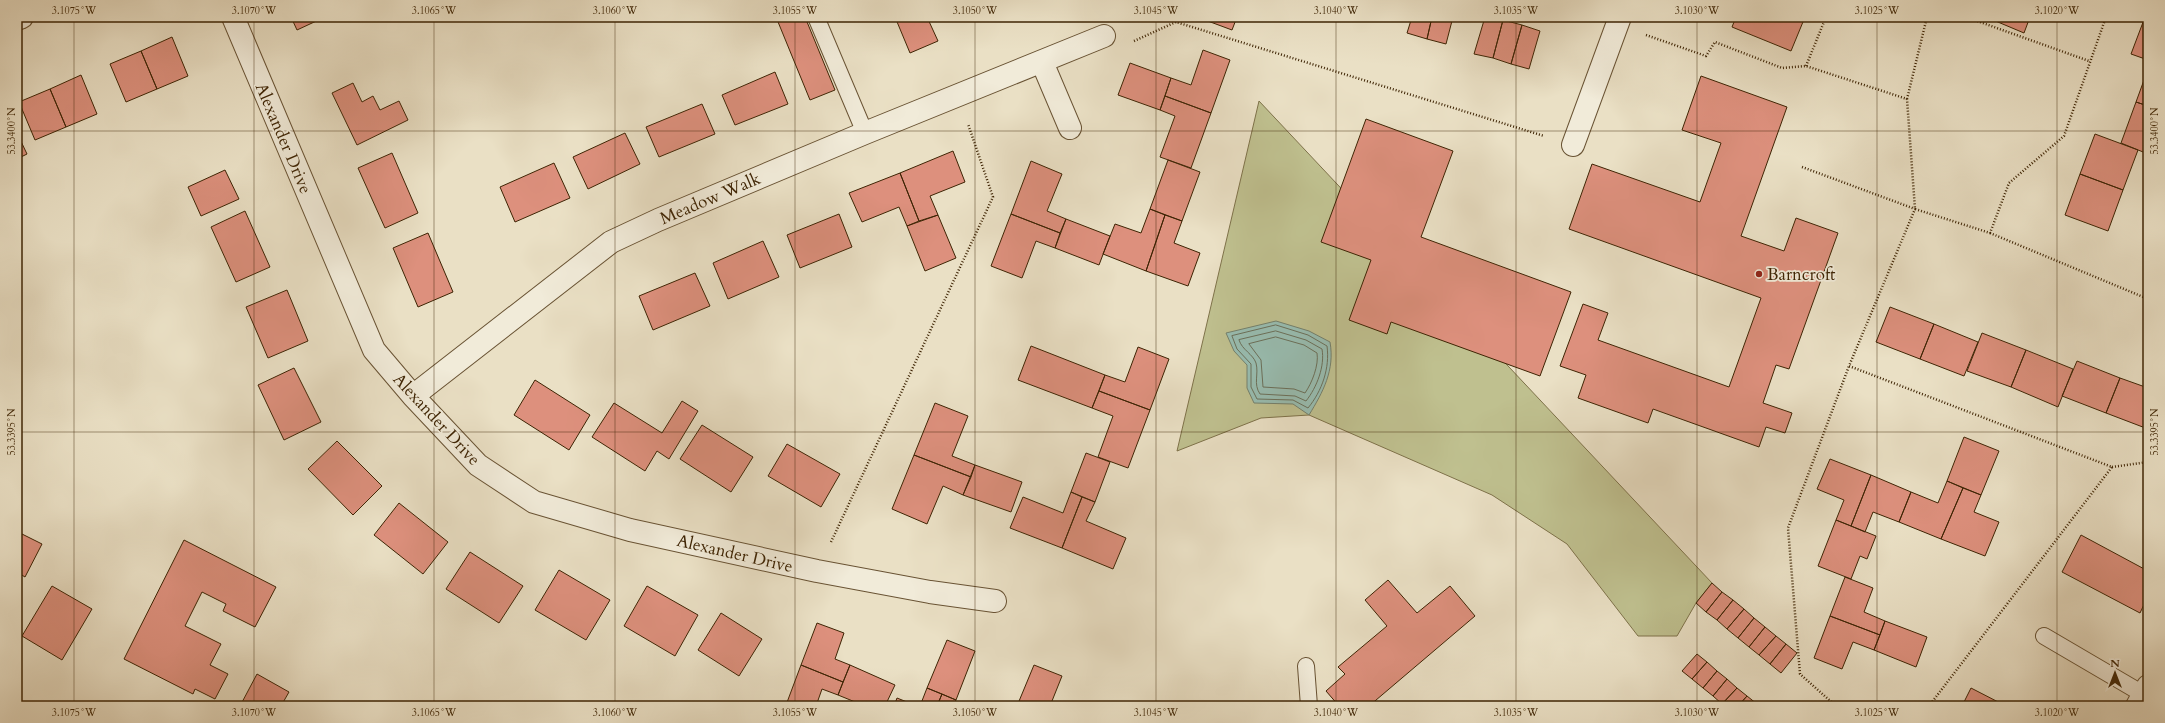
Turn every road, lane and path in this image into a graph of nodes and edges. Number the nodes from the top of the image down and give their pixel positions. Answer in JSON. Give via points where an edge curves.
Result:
{"nodes":[{"id":1,"x":22,"y":17,"type":"edge"},
{"id":2,"x":233,"y":17,"type":"edge"},
{"id":3,"x":816,"y":17,"type":"edge"},
{"id":4,"x":1826,"y":17,"type":"edge"},
{"id":5,"x":1927,"y":17,"type":"edge"},
{"id":6,"x":1966,"y":17,"type":"edge"},
{"id":7,"x":2106,"y":17,"type":"edge"},
{"id":8,"x":17,"y":19,"type":"edge"},
{"id":9,"x":1618,"y":21,"type":"edge"},
{"id":10,"x":1104,"y":36,"type":"joint"},
{"id":11,"x":2089,"y":61,"type":"junction"},
{"id":12,"x":1042,"y":62,"type":"junction"},
{"id":13,"x":1806,"y":66,"type":"junction"},
{"id":14,"x":958,"y":97,"type":"junction"},
{"id":15,"x":1907,"y":99,"type":"junction"},
{"id":16,"x":1070,"y":128,"type":"dead end"},
{"id":17,"x":865,"y":133,"type":"junction"},
{"id":18,"x":1573,"y":145,"type":"joint"},
{"id":19,"x":1802,"y":167,"type":"dead end"},
{"id":20,"x":1915,"y":209,"type":"junction"},
{"id":21,"x":1990,"y":233,"type":"junction"},
{"id":22,"x":2148,"y":299,"type":"edge"},
{"id":23,"x":1849,"y":366,"type":"junction"},
{"id":24,"x":413,"y":396,"type":"junction"},
{"id":25,"x":2148,"y":462,"type":"edge"},
{"id":26,"x":2112,"y":467,"type":"junction"},
{"id":27,"x":817,"y":571,"type":"junction"},
{"id":28,"x":995,"y":601,"type":"dead end"},
{"id":29,"x":2044,"y":636,"type":"dead end"},
{"id":30,"x":1306,"y":666,"type":"dead end"},
{"id":31,"x":2143,"y":695,"type":"edge"},
{"id":32,"x":1309,"y":706,"type":"edge"},
{"id":33,"x":1836,"y":706,"type":"edge"},
{"id":34,"x":1929,"y":706,"type":"edge"}],
"edges":[{"from":1,"to":8,"type":"street"},
{"from":2,"to":24,"type":"street","name":"Alexander Drive","via":[[374,350]]},
{"from":3,"to":17,"type":"lane"},
{"from":4,"to":13,"type":"path"},
{"from":5,"to":15,"type":"path"},
{"from":6,"to":11,"type":"path"},
{"from":7,"to":11,"type":"path"},
{"from":9,"to":13,"type":"path","via":[[1706,56],[1715,42],[1782,68]]},
{"from":9,"to":18,"type":"street"},
{"from":10,"to":12,"type":"street","name":"Meadow Walk"},
{"from":10,"to":18,"type":"path","via":[[1116,49],[1176,22]]},
{"from":11,"to":21,"type":"path","via":[[2064,136],[2010,183]]},
{"from":12,"to":14,"type":"street","name":"Meadow Walk"},
{"from":12,"to":16,"type":"street"},
{"from":13,"to":15,"type":"path"},
{"from":14,"to":17,"type":"street","name":"Meadow Walk"},
{"from":14,"to":27,"type":"path","via":[[993,197]]},
{"from":15,"to":20,"type":"path"},
{"from":17,"to":24,"type":"street","name":"Meadow Walk","via":[[611,242]]},
{"from":19,"to":20,"type":"path"},
{"from":20,"to":21,"type":"path"},
{"from":20,"to":23,"type":"path"},
{"from":21,"to":22,"type":"path"},
{"from":23,"to":26,"type":"path"},
{"from":23,"to":33,"type":"path","via":[[1788,528],[1800,674]]},
{"from":24,"to":27,"type":"street","name":"Alexander Drive","via":[[478,465],[534,502],[630,530]]},
{"from":25,"to":26,"type":"path"},
{"from":26,"to":34,"type":"path"},
{"from":27,"to":28,"type":"street","name":"Alexander Drive"},
{"from":29,"to":31,"type":"lane"},
{"from":30,"to":32,"type":"lane"}]}
